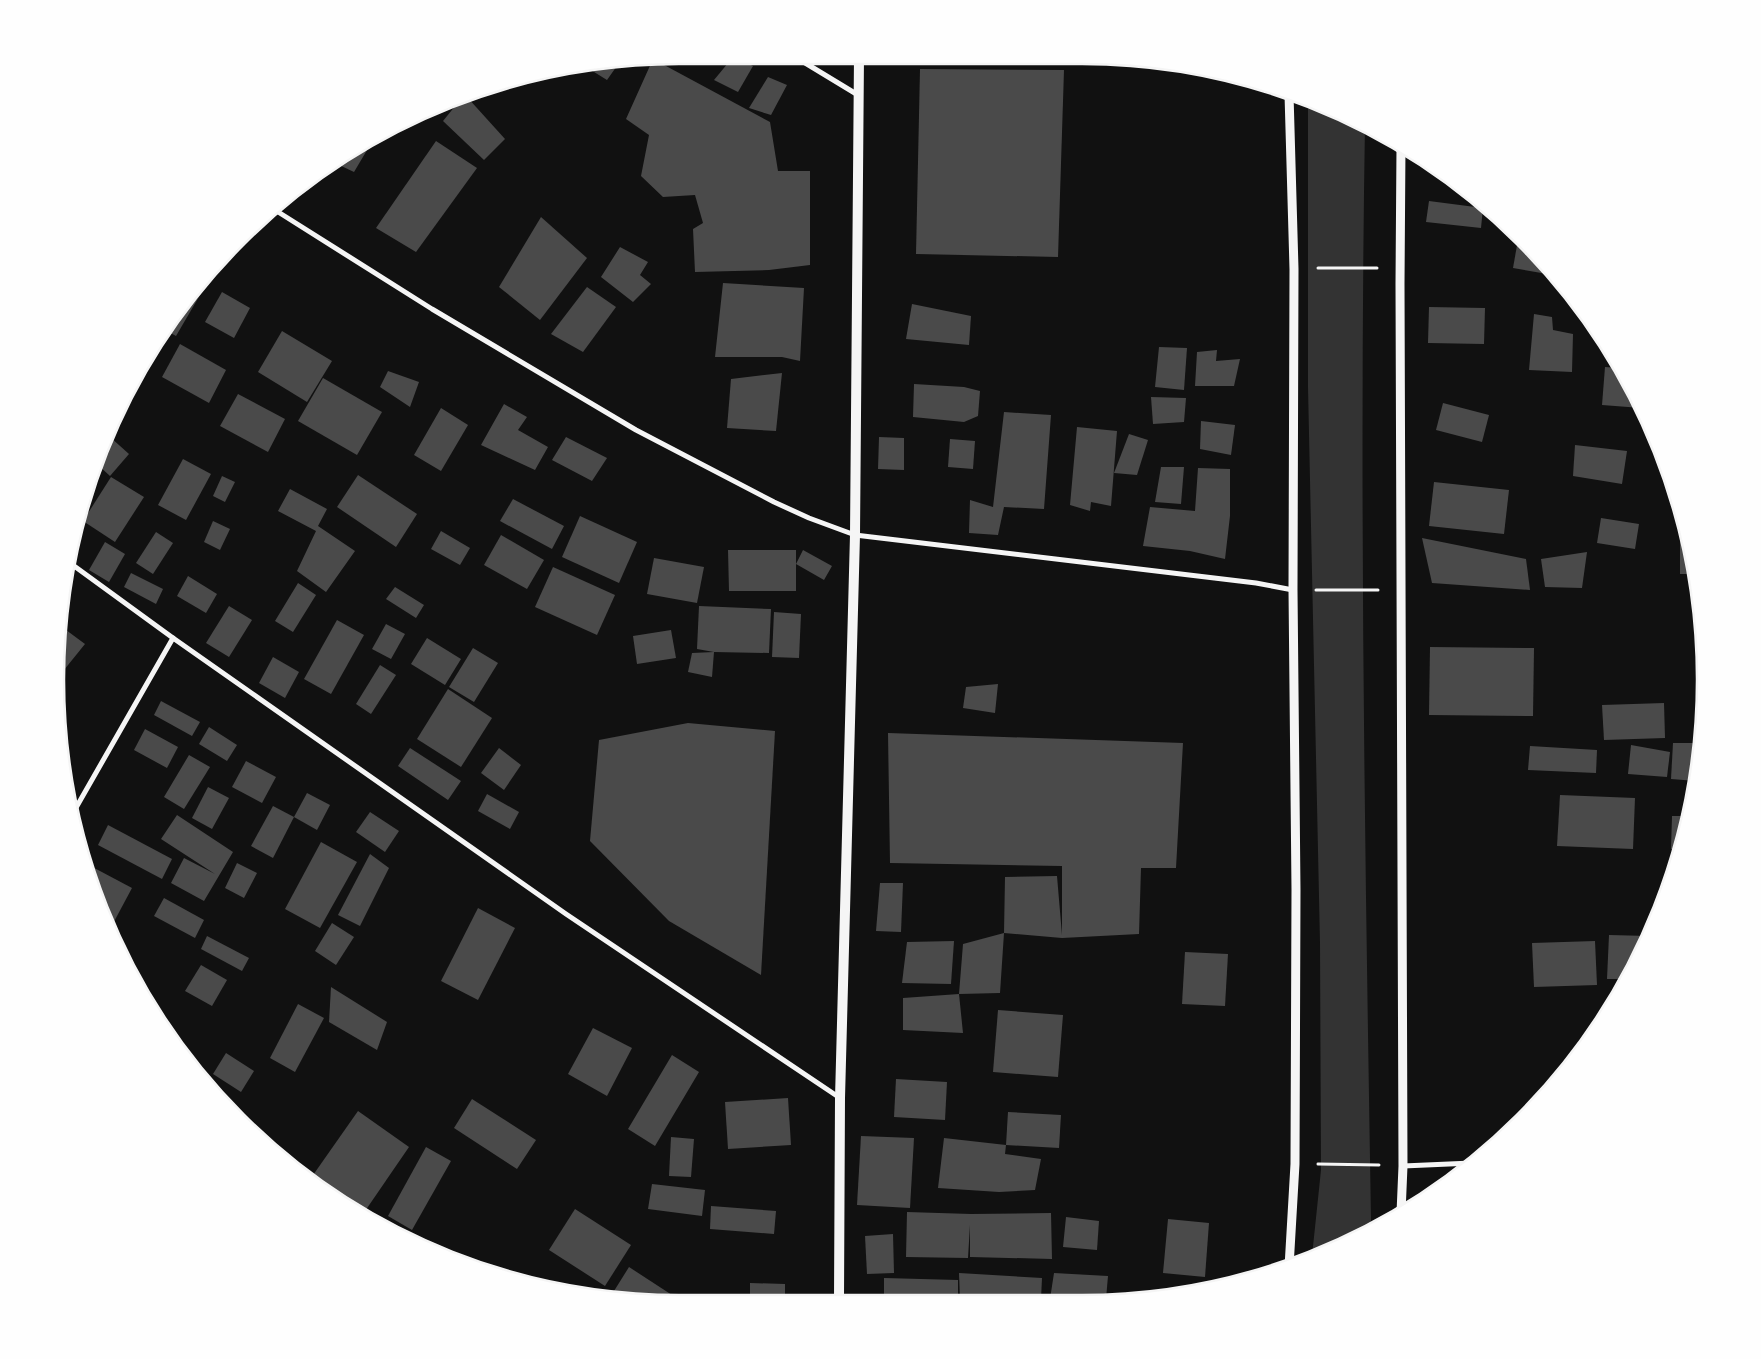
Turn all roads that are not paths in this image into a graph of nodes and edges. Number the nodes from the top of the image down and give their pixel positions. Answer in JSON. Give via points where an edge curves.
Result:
{"nodes":[{"id":1,"x":807,"y":64,"type":"edge"},
{"id":2,"x":859,"y":64,"type":"edge"},
{"id":3,"x":858,"y":95,"type":"junction"},
{"id":4,"x":1289,"y":100,"type":"edge"},
{"id":5,"x":1401,"y":154,"type":"edge"},
{"id":6,"x":279,"y":213,"type":"edge"},
{"id":7,"x":855,"y":535,"type":"junction"},
{"id":8,"x":75,"y":566,"type":"edge"},
{"id":9,"x":1293,"y":590,"type":"junction"},
{"id":10,"x":173,"y":638,"type":"junction"},
{"id":11,"x":77,"y":806,"type":"edge"},
{"id":12,"x":840,"y":1098,"type":"junction"},
{"id":13,"x":1461,"y":1163,"type":"edge"},
{"id":14,"x":1402,"y":1166,"type":"junction"},
{"id":15,"x":1400,"y":1206,"type":"edge"},
{"id":16,"x":1289,"y":1259,"type":"edge"},
{"id":17,"x":839,"y":1295,"type":"edge"}],
"edges":[{"from":1,"to":3,"type":"street"},
{"from":2,"to":3,"type":"main road"},
{"from":3,"to":7,"type":"main road"},
{"from":4,"to":9,"type":"street","via":[[1294,269]]},
{"from":5,"to":14,"type":"street"},
{"from":6,"to":7,"type":"street","via":[[432,309],[636,430],[774,502]]},
{"from":7,"to":9,"type":"street"},
{"from":7,"to":12,"type":"main road"},
{"from":8,"to":10,"type":"street"},
{"from":9,"to":16,"type":"street","via":[[1295,1154]]},
{"from":10,"to":11,"type":"street"},
{"from":10,"to":12,"type":"street","via":[[566,914]]},
{"from":12,"to":17,"type":"main road"},
{"from":13,"to":14,"type":"street"},
{"from":14,"to":15,"type":"street"}]}
